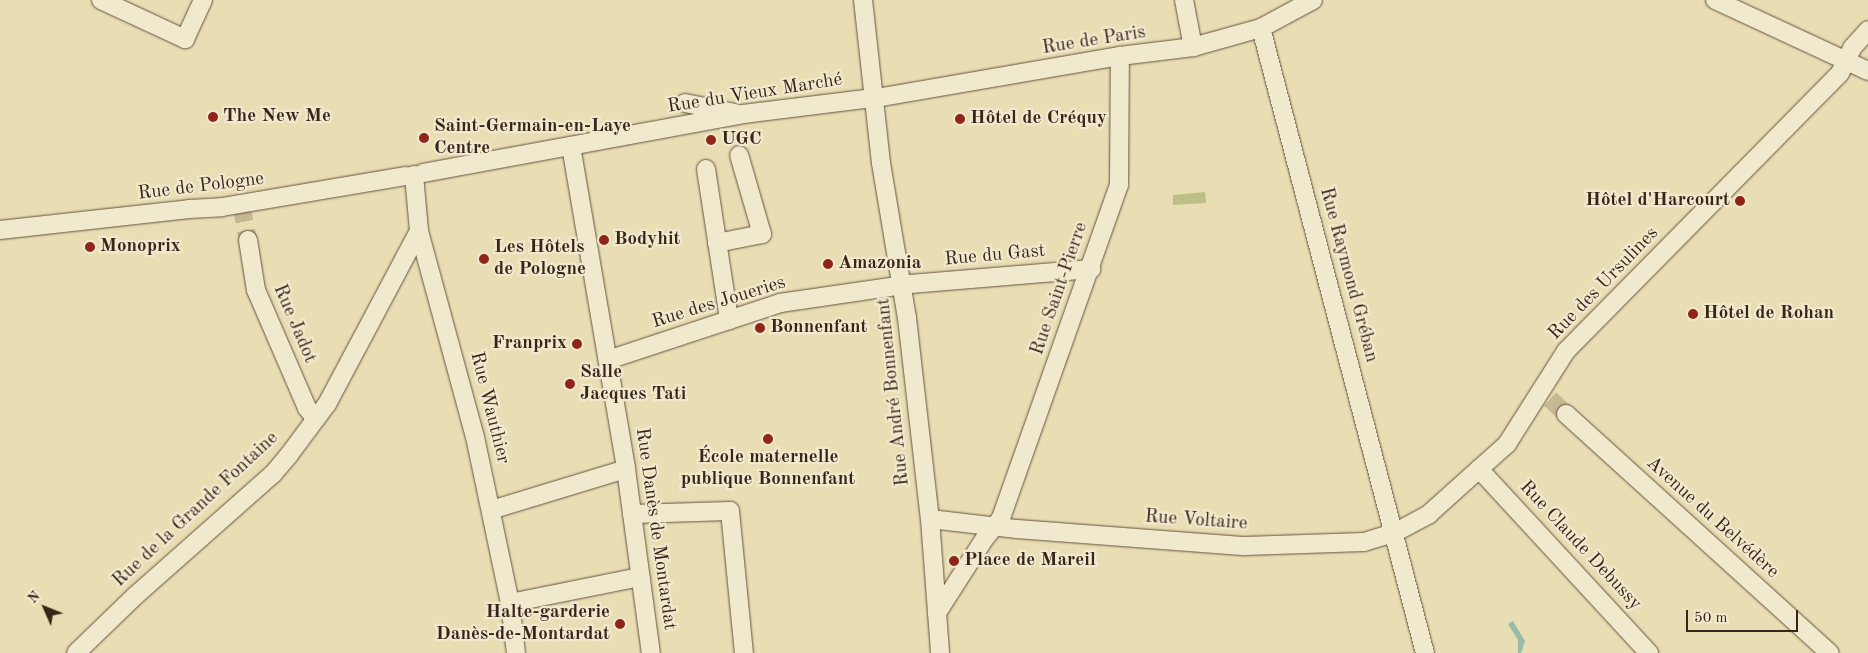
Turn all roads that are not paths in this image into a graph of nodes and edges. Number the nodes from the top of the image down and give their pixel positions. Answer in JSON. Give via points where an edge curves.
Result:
{"nodes":[{"id":1,"x":203,"y":0,"type":"edge"},
{"id":2,"x":864,"y":0,"type":"edge"},
{"id":3,"x":1184,"y":0,"type":"edge"},
{"id":4,"x":1313,"y":0,"type":"edge"},
{"id":5,"x":1715,"y":0,"type":"edge"},
{"id":6,"x":109,"y":2,"type":"edge"},
{"id":7,"x":1261,"y":28,"type":"junction"},
{"id":8,"x":1868,"y":30,"type":"edge"},
{"id":9,"x":1193,"y":47,"type":"junction"},
{"id":10,"x":1120,"y":56,"type":"junction"},
{"id":11,"x":1846,"y":60,"type":"junction"},
{"id":12,"x":1868,"y":71,"type":"edge"},
{"id":13,"x":874,"y":97,"type":"junction"},
{"id":14,"x":685,"y":103,"type":"dead end"},
{"id":15,"x":743,"y":114,"type":"junction"},
{"id":16,"x":642,"y":134,"type":"joint"},
{"id":17,"x":571,"y":146,"type":"junction"},
{"id":18,"x":739,"y":155,"type":"dead end"},
{"id":19,"x":706,"y":169,"type":"dead end"},
{"id":20,"x":414,"y":175,"type":"junction"},
{"id":21,"x":0,"y":230,"type":"edge"},
{"id":22,"x":419,"y":231,"type":"junction"},
{"id":23,"x":248,"y":240,"type":"tunnel mouth"},
{"id":24,"x":717,"y":243,"type":"junction"},
{"id":25,"x":1090,"y":269,"type":"junction"},
{"id":26,"x":903,"y":286,"type":"junction"},
{"id":27,"x":729,"y":320,"type":"junction"},
{"id":28,"x":608,"y":360,"type":"junction"},
{"id":29,"x":1566,"y":414,"type":"tunnel mouth"},
{"id":30,"x":316,"y":419,"type":"junction"},
{"id":31,"x":626,"y":469,"type":"junction"},
{"id":32,"x":1479,"y":469,"type":"junction"},
{"id":33,"x":491,"y":510,"type":"junction"},
{"id":34,"x":632,"y":514,"type":"junction"},
{"id":35,"x":930,"y":520,"type":"junction"},
{"id":36,"x":995,"y":527,"type":"junction"},
{"id":37,"x":1394,"y":533,"type":"junction"},
{"id":38,"x":640,"y":577,"type":"junction"},
{"id":39,"x":510,"y":603,"type":"junction"},
{"id":40,"x":937,"y":614,"type":"junction"},
{"id":41,"x":76,"y":653,"type":"edge"},
{"id":42,"x":516,"y":653,"type":"edge"},
{"id":43,"x":651,"y":653,"type":"edge"},
{"id":44,"x":744,"y":653,"type":"edge"},
{"id":45,"x":940,"y":653,"type":"edge"},
{"id":46,"x":1425,"y":653,"type":"edge"},
{"id":47,"x":1649,"y":653,"type":"edge"},
{"id":48,"x":1830,"y":653,"type":"edge"}],
"edges":[{"from":1,"to":6,"type":"street","via":[[185,38]]},
{"from":2,"to":13,"type":"street","name":"Rue André Bonnenfant"},
{"from":3,"to":9,"type":"street"},
{"from":4,"to":7,"type":"street","name":"Rue de Paris"},
{"from":5,"to":11,"type":"street"},
{"from":7,"to":9,"type":"street","name":"Rue de Paris"},
{"from":7,"to":37,"type":"street","name":"Rue Raymond Gréban"},
{"from":8,"to":11,"type":"street","name":"Rue des Ursulines"},
{"from":9,"to":10,"type":"street","name":"Rue de Paris"},
{"from":10,"to":13,"type":"street","name":"Rue de Paris"},
{"from":10,"to":25,"type":"street","name":"Rue Saint-Pierre","via":[[1119,185]]},
{"from":11,"to":12,"type":"street"},
{"from":11,"to":32,"type":"street","name":"Rue des Ursulines","via":[[1840,73],[1566,352],[1545,395],[1508,444]]},
{"from":13,"to":15,"type":"street","name":"Rue du Vieux Marché"},
{"from":13,"to":26,"type":"street","name":"Rue André Bonnenfant","via":[[886,196]]},
{"from":14,"to":15,"type":"street"},
{"from":15,"to":16,"type":"street","name":"Rue du Vieux Marché"},
{"from":16,"to":17,"type":"street","name":"Rue de Pologne"},
{"from":17,"to":20,"type":"street","name":"Rue de Pologne"},
{"from":17,"to":28,"type":"street","name":"Rue Danès de Montardat"},
{"from":18,"to":24,"type":"street","via":[[762,234]]},
{"from":19,"to":24,"type":"street"},
{"from":20,"to":21,"type":"street","name":"Rue de Pologne","via":[[222,207]]},
{"from":20,"to":22,"type":"street","name":"Rue Wauthier"},
{"from":22,"to":30,"type":"street","name":"Rue de la Grande Fontaine"},
{"from":22,"to":33,"type":"street","name":"Rue Wauthier","via":[[475,437]]},
{"from":23,"to":30,"type":"street","name":"Rue Jadot","via":[[256,290],[307,408]]},
{"from":24,"to":27,"type":"street"},
{"from":25,"to":26,"type":"street","name":"Rue du Gast"},
{"from":25,"to":36,"type":"street","name":"Rue Saint-Pierre","via":[[1001,518]]},
{"from":26,"to":27,"type":"street","name":"Rue des Joueries","via":[[780,303]]},
{"from":26,"to":35,"type":"street","name":"Rue André Bonnenfant"},
{"from":27,"to":28,"type":"street","name":"Rue des Joueries"},
{"from":28,"to":31,"type":"street","name":"Rue Danès de Montardat"},
{"from":29,"to":48,"type":"street","name":"Avenue du Belvédère"},
{"from":30,"to":41,"type":"street","name":"Rue de la Grande Fontaine","via":[[273,474],[148,584]]},
{"from":31,"to":33,"type":"street"},
{"from":31,"to":34,"type":"street","name":"Rue Danès de Montardat"},
{"from":32,"to":37,"type":"street","name":"Rue des Ursulines","via":[[1428,514]]},
{"from":32,"to":47,"type":"street","name":"Rue Claude Debussy"},
{"from":33,"to":39,"type":"street","name":"Rue Wauthier"},
{"from":34,"to":38,"type":"street","name":"Rue Danès de Montardat"},
{"from":34,"to":44,"type":"street","via":[[730,511]]},
{"from":35,"to":36,"type":"street"},
{"from":35,"to":40,"type":"street","name":"Rue André Bonnenfant"},
{"from":36,"to":37,"type":"street","name":"Rue Voltaire","via":[[1245,546],[1364,542]]},
{"from":36,"to":40,"type":"street"},
{"from":37,"to":46,"type":"street","name":"Rue Raymond Gréban"},
{"from":38,"to":39,"type":"street"},
{"from":38,"to":43,"type":"street","name":"Rue Danès de Montardat"},
{"from":39,"to":42,"type":"street","name":"Rue Wauthier"},
{"from":40,"to":45,"type":"street","name":"Rue André Bonnenfant"}]}
